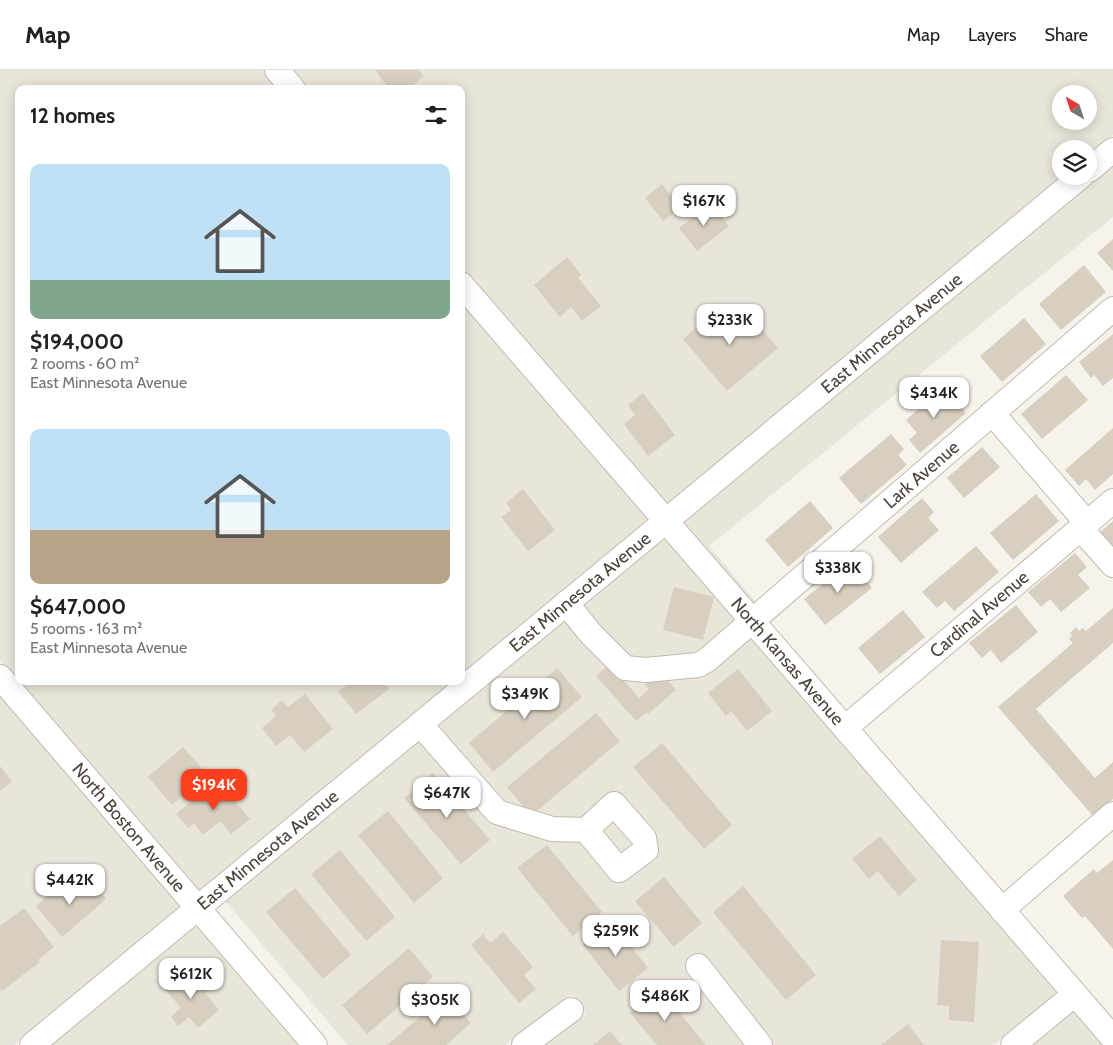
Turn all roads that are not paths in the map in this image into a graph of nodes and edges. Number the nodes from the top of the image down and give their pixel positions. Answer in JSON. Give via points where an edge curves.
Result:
{"nodes":[{"id":1,"x":276,"y":70,"type":"edge"},
{"id":2,"x":289,"y":85,"type":"edge"},
{"id":3,"x":1113,"y":150,"type":"edge"},
{"id":4,"x":1097,"y":163,"type":"edge"},
{"id":5,"x":1070,"y":185,"type":"edge"},
{"id":6,"x":465,"y":289,"type":"edge"},
{"id":7,"x":1113,"y":309,"type":"edge"},
{"id":8,"x":992,"y":413,"type":"junction"},
{"id":9,"x":1113,"y":501,"type":"edge"},
{"id":10,"x":666,"y":522,"type":"junction"},
{"id":11,"x":1083,"y":526,"type":"junction"},
{"id":12,"x":1113,"y":565,"type":"edge"},
{"id":13,"x":566,"y":603,"type":"junction"},
{"id":14,"x":753,"y":621,"type":"junction"},
{"id":15,"x":0,"y":677,"type":"edge"},
{"id":16,"x":420,"y":724,"type":"junction"},
{"id":17,"x":845,"y":728,"type":"junction"},
{"id":18,"x":1113,"y":814,"type":"edge"},
{"id":19,"x":586,"y":830,"type":"dead end"},
{"id":20,"x":198,"y":908,"type":"junction"},
{"id":21,"x":1002,"y":910,"type":"junction"},
{"id":22,"x":698,"y":966,"type":"dead end"},
{"id":23,"x":1074,"y":994,"type":"junction"},
{"id":24,"x":571,"y":1010,"type":"dead end"},
{"id":25,"x":1113,"y":1038,"type":"edge"},
{"id":26,"x":532,"y":1043,"type":"edge"},
{"id":27,"x":32,"y":1045,"type":"edge"},
{"id":28,"x":315,"y":1045,"type":"edge"},
{"id":29,"x":760,"y":1045,"type":"edge"},
{"id":30,"x":1013,"y":1045,"type":"edge"}],
"edges":[{"from":1,"to":2,"type":"street"},
{"from":3,"to":4,"type":"street"},
{"from":5,"to":10,"type":"street","name":"East Minnesota Avenue"},
{"from":6,"to":10,"type":"street","name":"North Kansas Avenue"},
{"from":7,"to":8,"type":"street","name":"Lark Avenue"},
{"from":8,"to":11,"type":"street"},
{"from":8,"to":14,"type":"street","name":"Lark Avenue"},
{"from":9,"to":11,"type":"street","name":"Cardinal Avenue"},
{"from":10,"to":13,"type":"street","name":"East Minnesota Avenue"},
{"from":10,"to":14,"type":"street","name":"North Kansas Avenue"},
{"from":11,"to":12,"type":"street"},
{"from":11,"to":17,"type":"street","name":"Cardinal Avenue"},
{"from":13,"to":14,"type":"street","name":"Lark Avenue","via":[[625,668],[646,670],[698,664]]},
{"from":13,"to":16,"type":"street","name":"East Minnesota Avenue"},
{"from":14,"to":17,"type":"street","name":"North Kansas Avenue"},
{"from":15,"to":20,"type":"street","name":"North Boston Avenue"},
{"from":16,"to":19,"type":"street","via":[[496,812],[552,829]]},
{"from":16,"to":20,"type":"street","name":"East Minnesota Avenue"},
{"from":17,"to":21,"type":"street","name":"North Kansas Avenue"},
{"from":18,"to":21,"type":"street"},
{"from":20,"to":27,"type":"street","name":"East Minnesota Avenue"},
{"from":20,"to":28,"type":"street","name":"North Boston Avenue"},
{"from":21,"to":23,"type":"street","name":"North Kansas Avenue"},
{"from":22,"to":29,"type":"street"},
{"from":23,"to":25,"type":"street","name":"North Kansas Avenue"},
{"from":23,"to":30,"type":"street"},
{"from":24,"to":26,"type":"street"}]}
